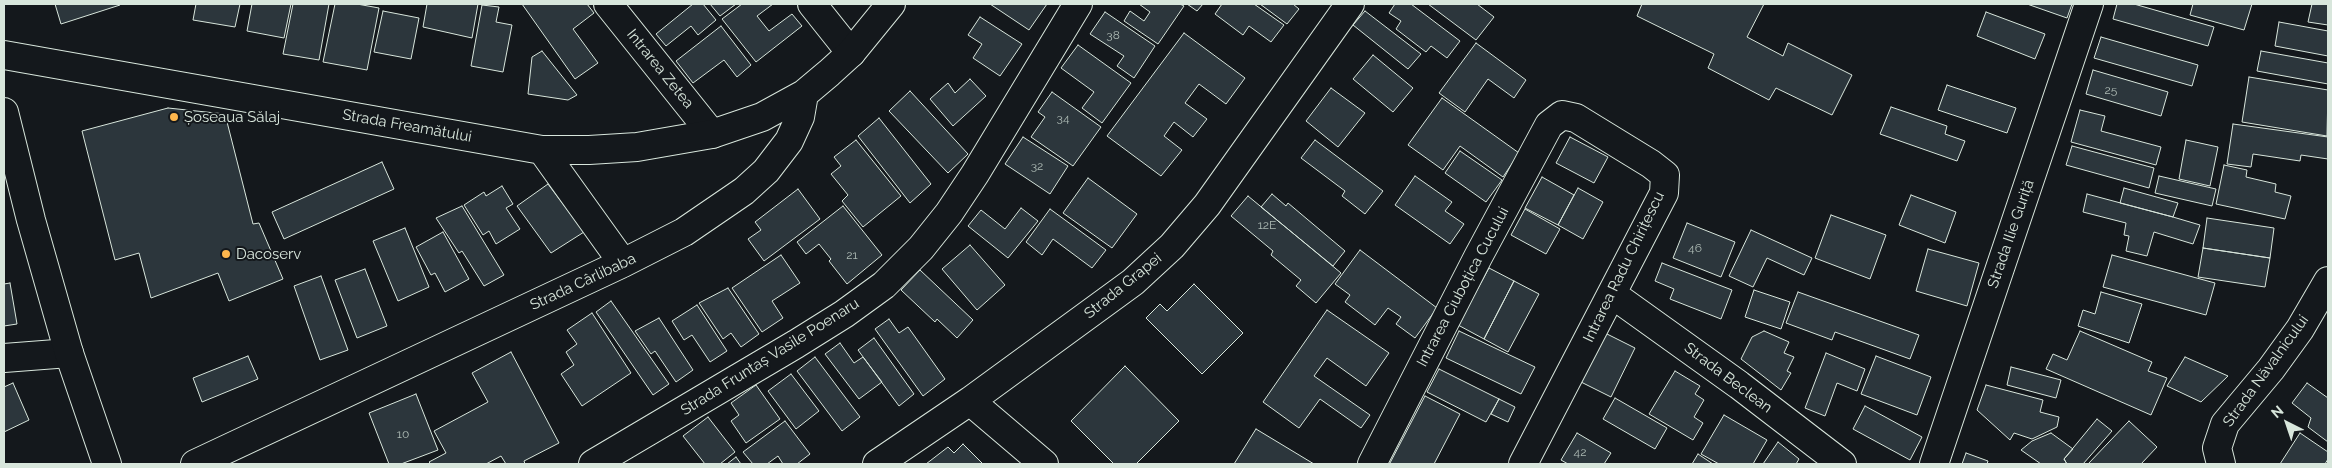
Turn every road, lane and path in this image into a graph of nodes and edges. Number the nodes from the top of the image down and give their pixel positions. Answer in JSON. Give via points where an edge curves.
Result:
{"nodes":[{"id":1,"x":608,"y":4,"type":"edge"},
{"id":2,"x":812,"y":4,"type":"edge"},
{"id":3,"x":891,"y":4,"type":"edge"},
{"id":4,"x":1078,"y":4,"type":"edge"},
{"id":5,"x":1350,"y":4,"type":"edge"},
{"id":6,"x":2089,"y":4,"type":"edge"},
{"id":7,"x":851,"y":53,"type":"junction"},
{"id":8,"x":4,"y":56,"type":"edge"},
{"id":9,"x":804,"y":94,"type":"junction"},
{"id":10,"x":4,"y":112,"type":"edge"},
{"id":11,"x":1562,"y":115,"type":"joint"},
{"id":12,"x":712,"y":134,"type":"junction"},
{"id":13,"x":542,"y":150,"type":"junction"},
{"id":14,"x":623,"y":263,"type":"junction"},
{"id":15,"x":2328,"y":282,"type":"edge"},
{"id":16,"x":1612,"y":294,"type":"junction"},
{"id":17,"x":69,"y":353,"type":"junction"},
{"id":18,"x":4,"y":358,"type":"edge"},
{"id":19,"x":970,"y":401,"type":"junction"},
{"id":20,"x":1831,"y":461,"type":"edge"},
{"id":21,"x":107,"y":464,"type":"edge"},
{"id":22,"x":195,"y":464,"type":"edge"},
{"id":23,"x":593,"y":464,"type":"edge"},
{"id":24,"x":877,"y":464,"type":"edge"},
{"id":25,"x":1044,"y":464,"type":"edge"},
{"id":26,"x":1372,"y":464,"type":"edge"},
{"id":27,"x":1523,"y":464,"type":"edge"},
{"id":28,"x":1934,"y":464,"type":"edge"},
{"id":29,"x":2222,"y":464,"type":"edge"}],
"edges":[{"from":1,"to":12,"type":"street","name":"Intrarea Zetea"},
{"from":2,"to":7,"type":"street"},
{"from":3,"to":7,"type":"street"},
{"from":4,"to":23,"type":"street","name":"Strada Fruntaș Vasile Poenaru","via":[[949,213],[921,248],[884,285],[796,344]]},
{"from":5,"to":19,"type":"street","name":"Strada Grapei","via":[[1208,205],[1172,246],[1133,282]]},
{"from":6,"to":28,"type":"street","name":"Strada Ilie Guriță"},
{"from":7,"to":9,"type":"street"},
{"from":8,"to":13,"type":"street","name":"Strada Freamătului"},
{"from":9,"to":12,"type":"street","name":"Strada Freamătului","via":[[762,117]]},
{"from":9,"to":14,"type":"street","name":"Strada Cârlibaba","via":[[800,117],[789,141],[766,171],[744,191],[684,232]]},
{"from":10,"to":17,"type":"street"},
{"from":11,"to":16,"type":"street","name":"Intrarea Radu Chirițescu","via":[[1576,118],[1665,176],[1664,193]]},
{"from":11,"to":26,"type":"street","name":"Intrarea Ciuboțica Cucului","via":[[1545,133]]},
{"from":12,"to":13,"type":"street","name":"Strada Freamătului","via":[[638,147]]},
{"from":13,"to":14,"type":"street"},
{"from":14,"to":22,"type":"street","name":"Strada Cârlibaba"},
{"from":15,"to":29,"type":"street","name":"Strada Năvalnicului","via":[[2277,361],[2225,424],[2216,448]]},
{"from":16,"to":20,"type":"street","name":"Strada Beclean","via":[[1739,385]]},
{"from":16,"to":27,"type":"street","name":"Intrarea Radu Chirițescu"},
{"from":17,"to":18,"type":"street"},
{"from":17,"to":21,"type":"street"},
{"from":19,"to":24,"type":"street","name":"Strada Grapei"},
{"from":19,"to":25,"type":"street"}]}
